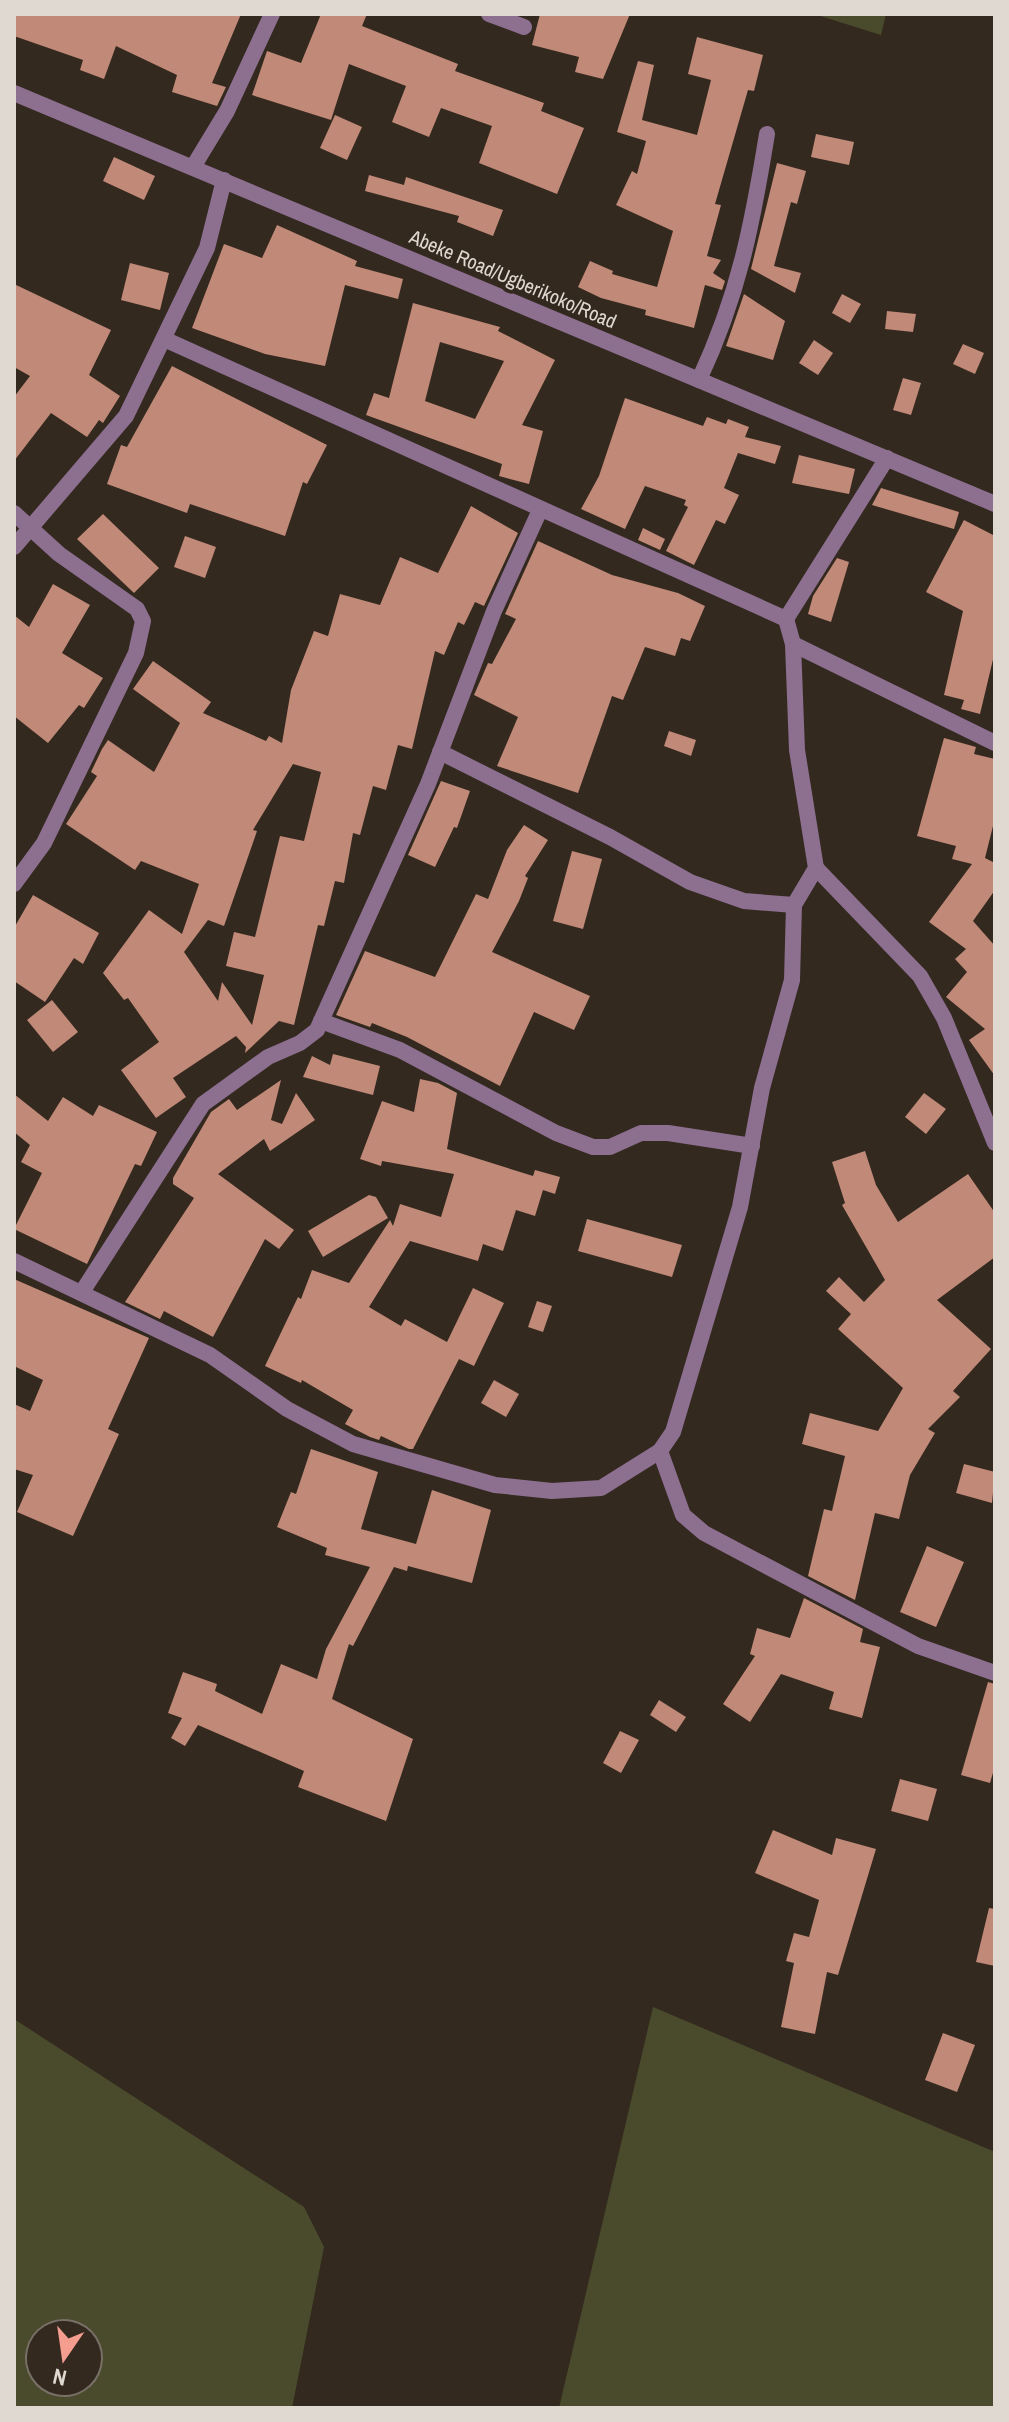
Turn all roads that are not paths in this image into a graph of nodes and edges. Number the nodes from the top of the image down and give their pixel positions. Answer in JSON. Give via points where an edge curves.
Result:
{"nodes":[{"id":1,"x":272,"y":14,"type":"edge"},
{"id":2,"x":489,"y":14,"type":"edge"},
{"id":3,"x":524,"y":27,"type":"dead end"},
{"id":4,"x":14,"y":93,"type":"edge"},
{"id":5,"x":767,"y":134,"type":"dead end"},
{"id":6,"x":193,"y":167,"type":"junction"},
{"id":7,"x":224,"y":180,"type":"junction"},
{"id":8,"x":164,"y":339,"type":"junction"},
{"id":9,"x":699,"y":380,"type":"junction"},
{"id":10,"x":887,"y":458,"type":"junction"},
{"id":11,"x":995,"y":504,"type":"edge"},
{"id":12,"x":540,"y":510,"type":"junction"},
{"id":13,"x":14,"y":513,"type":"edge"},
{"id":14,"x":33,"y":527,"type":"junction"},
{"id":15,"x":14,"y":547,"type":"edge"},
{"id":16,"x":786,"y":619,"type":"junction"},
{"id":17,"x":793,"y":644,"type":"junction"},
{"id":18,"x":995,"y":743,"type":"edge"},
{"id":19,"x":440,"y":752,"type":"junction"},
{"id":20,"x":816,"y":868,"type":"junction"},
{"id":21,"x":14,"y":884,"type":"edge"},
{"id":22,"x":794,"y":905,"type":"junction"},
{"id":23,"x":321,"y":1021,"type":"junction"},
{"id":24,"x":995,"y":1143,"type":"edge"},
{"id":25,"x":752,"y":1146,"type":"junction"},
{"id":26,"x":14,"y":1261,"type":"edge"},
{"id":27,"x":82,"y":1292,"type":"junction"},
{"id":28,"x":660,"y":1451,"type":"junction"},
{"id":29,"x":995,"y":1673,"type":"edge"}],
"edges":[{"from":1,"to":6,"type":"street","via":[[227,111]]},
{"from":2,"to":3,"type":"street"},
{"from":4,"to":6,"type":"street","name":"Abeke Road/Ugberikoko/Road"},
{"from":5,"to":9,"type":"street","via":[[747,254]]},
{"from":6,"to":7,"type":"street","name":"Abeke Road/Ugberikoko/Road"},
{"from":7,"to":8,"type":"street","via":[[207,248]]},
{"from":7,"to":9,"type":"street","name":"Abeke Road/Ugberikoko/Road"},
{"from":8,"to":12,"type":"street"},
{"from":8,"to":14,"type":"street","via":[[126,416]]},
{"from":9,"to":10,"type":"street","name":"Abeke Road/Ugberikoko/Road"},
{"from":10,"to":11,"type":"street","name":"Abeke Road/Ugberikoko/Road"},
{"from":10,"to":16,"type":"street"},
{"from":12,"to":16,"type":"street"},
{"from":12,"to":19,"type":"street"},
{"from":13,"to":14,"type":"street"},
{"from":14,"to":15,"type":"street"},
{"from":14,"to":21,"type":"street","via":[[59,554],[126,599],[143,621],[136,653],[44,843]]},
{"from":16,"to":17,"type":"street"},
{"from":17,"to":18,"type":"street"},
{"from":17,"to":20,"type":"street","via":[[797,750]]},
{"from":19,"to":22,"type":"street","via":[[690,882],[744,901]]},
{"from":19,"to":23,"type":"street"},
{"from":20,"to":22,"type":"street"},
{"from":20,"to":24,"type":"street","via":[[920,976],[944,1018]]},
{"from":22,"to":25,"type":"street","via":[[792,980]]},
{"from":23,"to":25,"type":"street","via":[[400,1050],[556,1133],[593,1147],[610,1147],[641,1133]]},
{"from":23,"to":27,"type":"street","via":[[300,1043],[268,1057],[203,1104]]},
{"from":25,"to":28,"type":"street","via":[[740,1207],[685,1397]]},
{"from":26,"to":27,"type":"street"},
{"from":27,"to":28,"type":"street","via":[[210,1355],[287,1409],[353,1444],[422,1465],[495,1485],[552,1491],[601,1488]]},
{"from":28,"to":29,"type":"street","via":[[683,1515],[704,1533],[918,1646]]}]}
